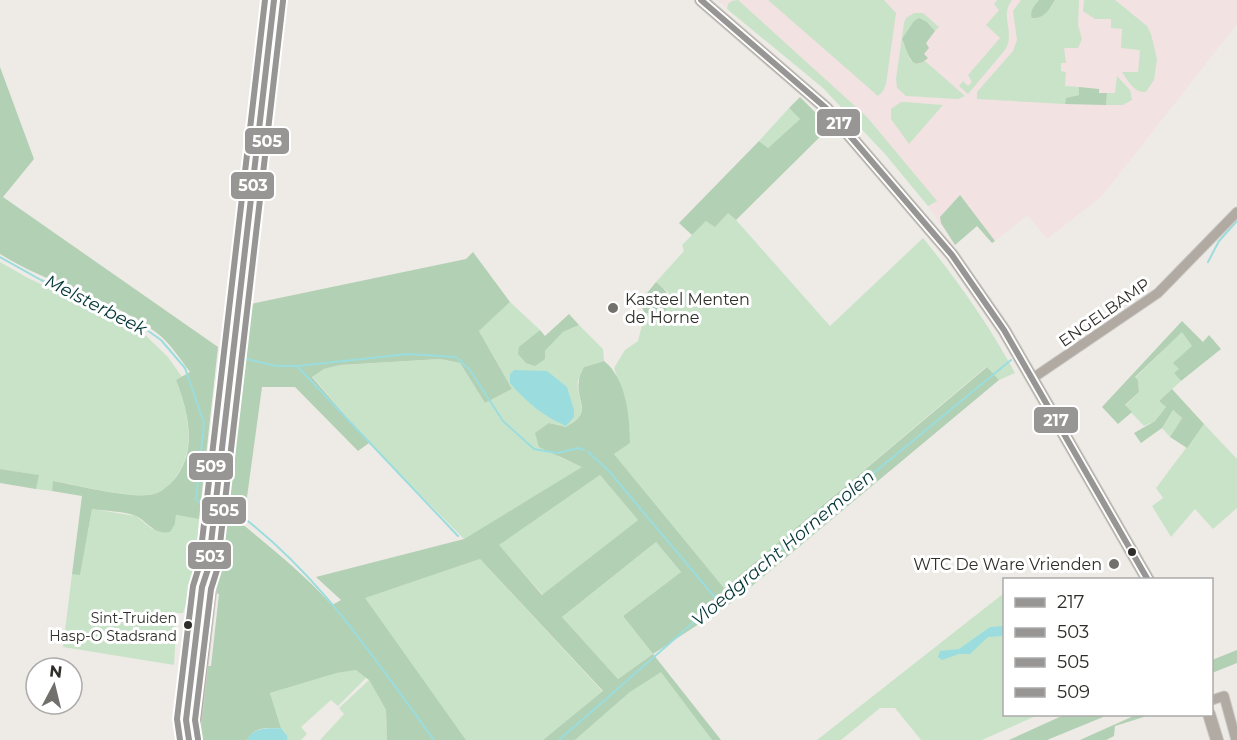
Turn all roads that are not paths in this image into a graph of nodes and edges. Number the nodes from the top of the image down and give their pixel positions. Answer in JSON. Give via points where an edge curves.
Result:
{"nodes":[{"id":1,"x":274,"y":0,"type":"edge"},
{"id":2,"x":701,"y":0,"type":"edge"},
{"id":3,"x":1237,"y":212,"type":"edge"},
{"id":4,"x":1033,"y":378,"type":"junction"},
{"id":5,"x":1147,"y":578,"type":"edge"},
{"id":6,"x":1213,"y":700,"type":"edge"},
{"id":7,"x":1210,"y":716,"type":"edge"},
{"id":8,"x":189,"y":740,"type":"edge"},
{"id":9,"x":1217,"y":740,"type":"edge"},
{"id":10,"x":1236,"y":740,"type":"edge"}],
"edges":[{"from":1,"to":8,"type":"main road","via":[[208,569],[210,592],[195,722]]},
{"from":2,"to":4,"type":"main road","via":[[841,123],[952,255]]},
{"from":3,"to":4,"type":"street","name":"ENGELBAMP","via":[[1158,293]]},
{"from":4,"to":5,"type":"main road"},
{"from":6,"to":10,"type":"street","via":[[1224,696]]},
{"from":7,"to":9,"type":"main road"}]}
